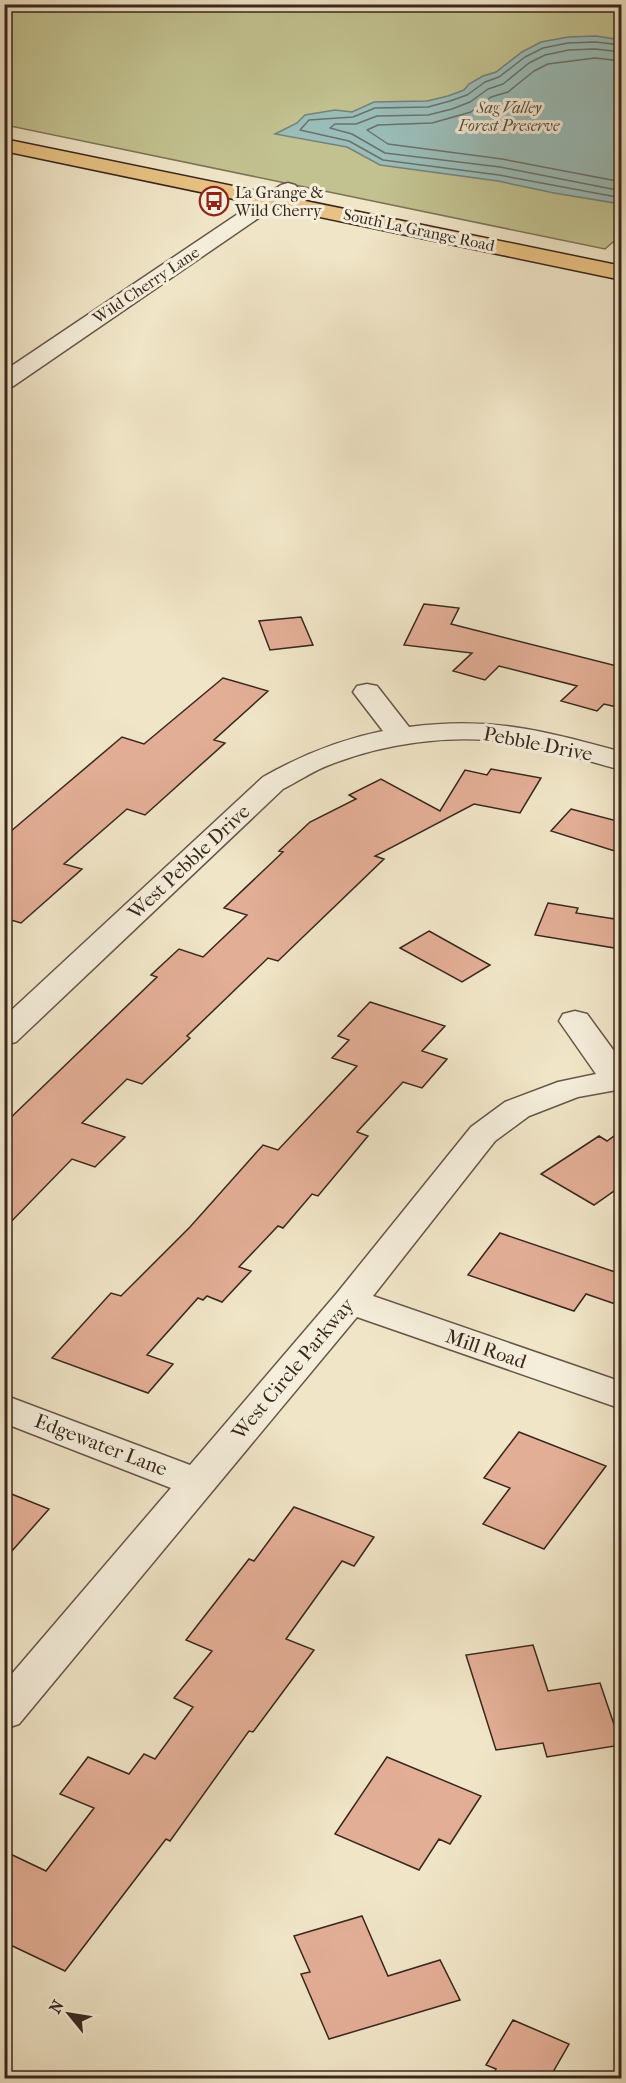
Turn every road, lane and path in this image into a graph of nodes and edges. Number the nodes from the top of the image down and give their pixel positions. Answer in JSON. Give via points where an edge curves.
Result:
{"nodes":[{"id":1,"x":4,"y":130,"type":"edge"},
{"id":2,"x":4,"y":144,"type":"edge"},
{"id":3,"x":280,"y":194,"type":"junction"},
{"id":4,"x":621,"y":257,"type":"edge"},
{"id":5,"x":621,"y":273,"type":"edge"},
{"id":6,"x":4,"y":382,"type":"edge"},
{"id":7,"x":367,"y":692,"type":"dead end"},
{"id":8,"x":402,"y":736,"type":"junction"},
{"id":9,"x":621,"y":761,"type":"edge"},
{"id":10,"x":575,"y":1021,"type":"dead end"},
{"id":11,"x":4,"y":1035,"type":"edge"},
{"id":12,"x":619,"y":1079,"type":"edge"},
{"id":13,"x":350,"y":1301,"type":"junction"},
{"id":14,"x":621,"y":1396,"type":"edge"},
{"id":15,"x":4,"y":1408,"type":"edge"},
{"id":16,"x":197,"y":1483,"type":"junction"},
{"id":17,"x":4,"y":1713,"type":"edge"}],
"edges":[{"from":1,"to":3,"type":"highway","name":"South La Grange Road"},
{"from":2,"to":3,"type":"highway","name":"South La Grange Road"},
{"from":3,"to":4,"type":"highway","name":"South La Grange Road"},
{"from":3,"to":5,"type":"highway","name":"South La Grange Road"},
{"from":3,"to":6,"type":"street","name":"Wild Cherry Lane"},
{"from":7,"to":8,"type":"street"},
{"from":8,"to":9,"type":"street","name":"Pebble Drive","via":[[498,732]]},
{"from":8,"to":11,"type":"street","name":"West Pebble Drive","via":[[359,745],[311,762],[273,783]]},
{"from":10,"to":12,"type":"street"},
{"from":12,"to":13,"type":"street","name":"West Circle Parkway","via":[[570,1089],[517,1109],[483,1134]]},
{"from":13,"to":14,"type":"street","name":"Mill Road"},
{"from":13,"to":16,"type":"street","name":"West Circle Parkway"},
{"from":15,"to":16,"type":"street","name":"Edgewater Lane"},
{"from":16,"to":17,"type":"street","name":"West Circle Parkway"}]}
